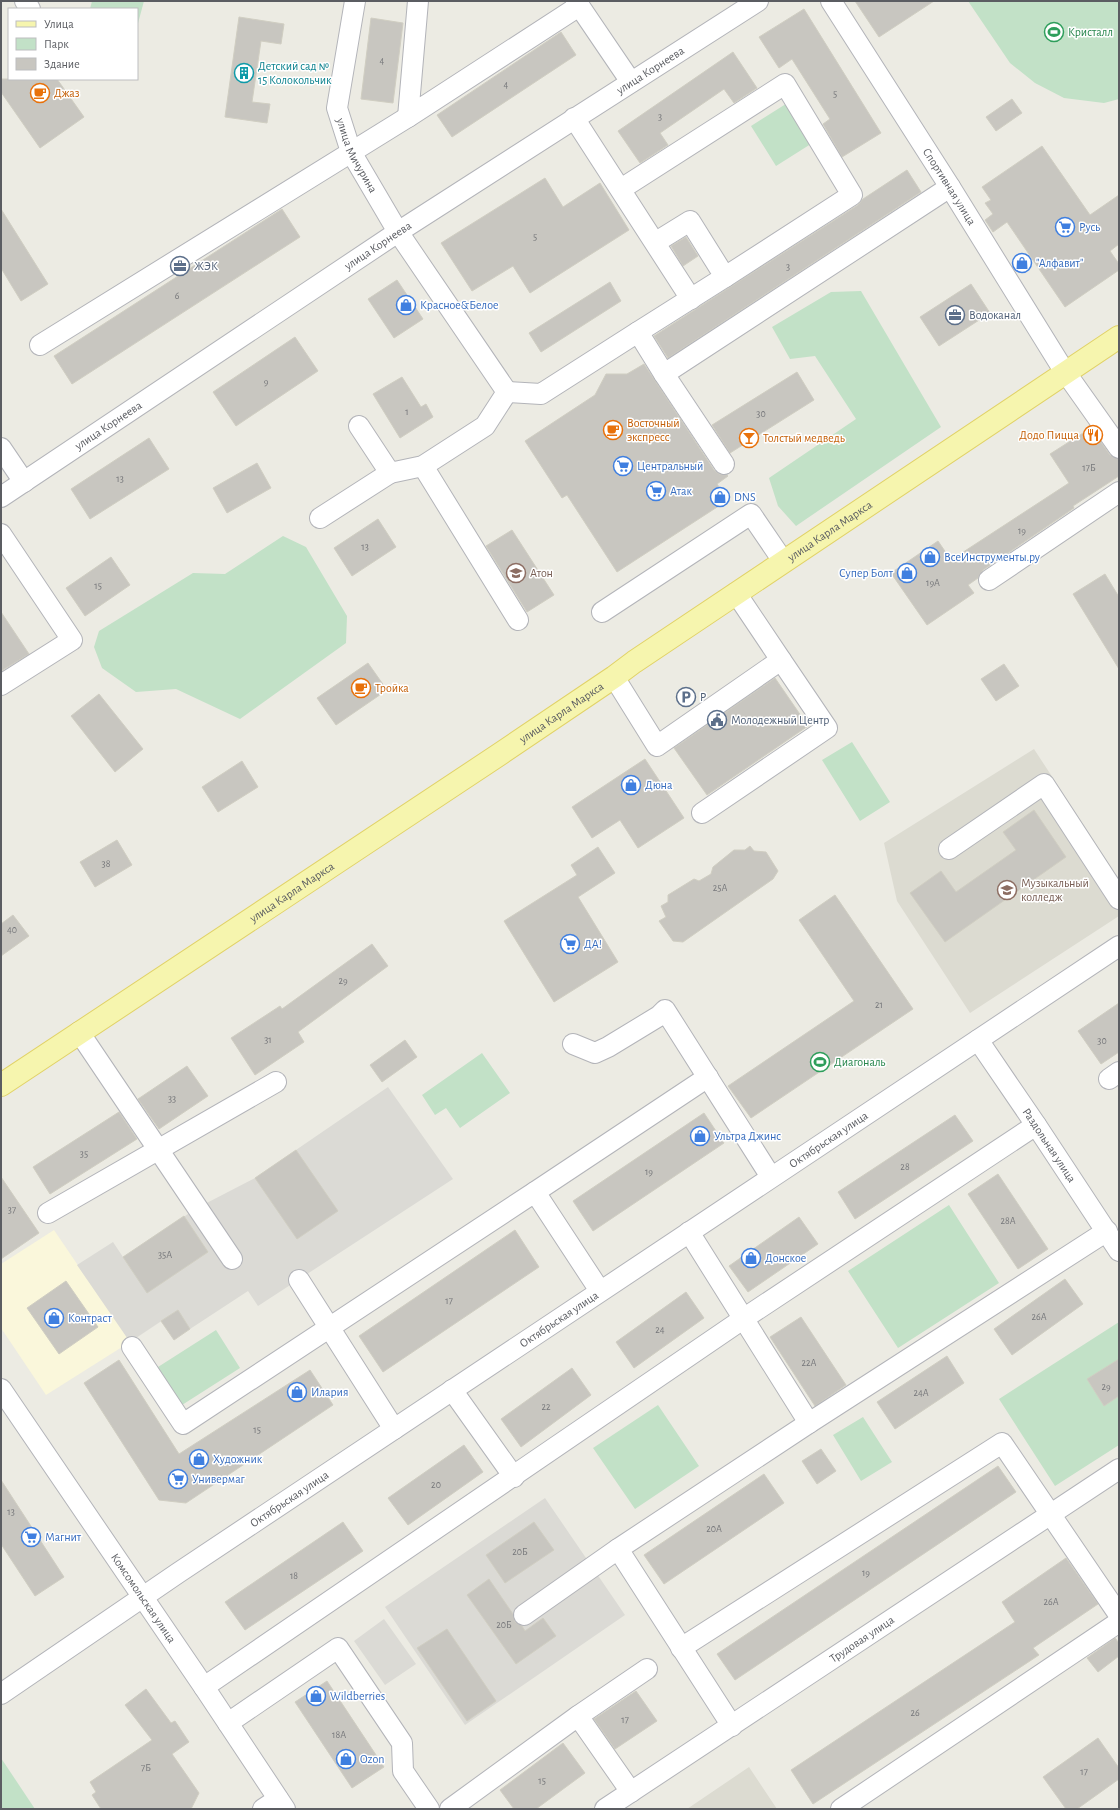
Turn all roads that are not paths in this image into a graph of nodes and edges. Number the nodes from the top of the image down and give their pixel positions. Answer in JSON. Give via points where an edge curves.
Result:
{"nodes":[{"id":1,"x":355,"y":1,"type":"edge"},
{"id":2,"x":418,"y":1,"type":"edge"},
{"id":3,"x":758,"y":1,"type":"edge"},
{"id":4,"x":831,"y":1,"type":"edge"},
{"id":5,"x":577,"y":4,"type":"edge"},
{"id":6,"x":631,"y":82,"type":"junction"},
{"id":7,"x":408,"y":117,"type":"junction"},
{"id":8,"x":574,"y":118,"type":"junction"},
{"id":9,"x":351,"y":152,"type":"junction"},
{"id":10,"x":950,"y":187,"type":"junction"},
{"id":11,"x":621,"y":189,"type":"junction"},
{"id":12,"x":398,"y":232,"type":"junction"},
{"id":13,"x":656,"y":242,"type":"junction"},
{"id":14,"x":725,"y":277,"type":"junction"},
{"id":15,"x":691,"y":299,"type":"junction"},
{"id":16,"x":638,"y":332,"type":"junction"},
{"id":17,"x":1119,"y":337,"type":"edge"},
{"id":18,"x":40,"y":345,"type":"dead end"},
{"id":19,"x":1065,"y":373,"type":"junction"},
{"id":20,"x":664,"y":374,"type":"junction"},
{"id":21,"x":507,"y":392,"type":"junction"},
{"id":22,"x":359,"y":426,"type":"dead end"},
{"id":23,"x":1,"y":448,"type":"edge"},
{"id":24,"x":1119,"y":448,"type":"edge"},
{"id":25,"x":724,"y":464,"type":"dead end"},
{"id":26,"x":422,"y":466,"type":"junction"},
{"id":27,"x":390,"y":473,"type":"junction"},
{"id":28,"x":24,"y":482,"type":"junction"},
{"id":29,"x":1119,"y":492,"type":"edge"},
{"id":30,"x":1,"y":497,"type":"edge"},
{"id":31,"x":320,"y":518,"type":"dead end"},
{"id":32,"x":1,"y":534,"type":"edge"},
{"id":33,"x":783,"y":561,"type":"junction"},
{"id":34,"x":989,"y":580,"type":"dead end"},
{"id":35,"x":736,"y":593,"type":"junction"},
{"id":36,"x":602,"y":612,"type":"dead end"},
{"id":37,"x":518,"y":620,"type":"dead end"},
{"id":38,"x":781,"y":660,"type":"junction"},
{"id":39,"x":614,"y":677,"type":"junction"},
{"id":40,"x":1,"y":685,"type":"edge"},
{"id":41,"x":702,"y":813,"type":"dead end"},
{"id":42,"x":949,"y":849,"type":"dead end"},
{"id":43,"x":1119,"y":899,"type":"edge"},
{"id":44,"x":1119,"y":946,"type":"edge"},
{"id":45,"x":79,"y":1032,"type":"junction"},
{"id":46,"x":978,"y":1040,"type":"junction"},
{"id":47,"x":573,"y":1044,"type":"dead end"},
{"id":48,"x":708,"y":1077,"type":"junction"},
{"id":49,"x":276,"y":1082,"type":"dead end"},
{"id":50,"x":1,"y":1085,"type":"edge"},
{"id":51,"x":1036,"y":1125,"type":"junction"},
{"id":52,"x":159,"y":1149,"type":"junction"},
{"id":53,"x":771,"y":1178,"type":"junction"},
{"id":54,"x":535,"y":1192,"type":"junction"},
{"id":55,"x":48,"y":1213,"type":"dead end"},
{"id":56,"x":1107,"y":1231,"type":"junction"},
{"id":57,"x":690,"y":1232,"type":"junction"},
{"id":58,"x":1119,"y":1251,"type":"edge"},
{"id":59,"x":232,"y":1259,"type":"dead end"},
{"id":60,"x":299,"y":1280,"type":"dead end"},
{"id":61,"x":600,"y":1291,"type":"junction"},
{"id":62,"x":743,"y":1319,"type":"junction"},
{"id":63,"x":329,"y":1328,"type":"junction"},
{"id":64,"x":132,"y":1347,"type":"dead end"},
{"id":65,"x":1,"y":1389,"type":"edge"},
{"id":66,"x":452,"y":1390,"type":"junction"},
{"id":67,"x":809,"y":1423,"type":"junction"},
{"id":68,"x":394,"y":1429,"type":"junction"},
{"id":69,"x":1119,"y":1469,"type":"edge"},
{"id":70,"x":514,"y":1477,"type":"junction"},
{"id":71,"x":1050,"y":1514,"type":"junction"},
{"id":72,"x":618,"y":1549,"type":"junction"},
{"id":73,"x":142,"y":1597,"type":"junction"},
{"id":74,"x":524,"y":1615,"type":"dead end"},
{"id":75,"x":1119,"y":1616,"type":"edge"},
{"id":76,"x":1119,"y":1622,"type":"edge"},
{"id":77,"x":681,"y":1648,"type":"junction"},
{"id":78,"x":647,"y":1669,"type":"dead end"},
{"id":79,"x":204,"y":1687,"type":"junction"},
{"id":80,"x":1,"y":1694,"type":"edge"},
{"id":81,"x":578,"y":1716,"type":"junction"},
{"id":82,"x":228,"y":1723,"type":"junction"},
{"id":83,"x":732,"y":1726,"type":"junction"},
{"id":84,"x":631,"y":1792,"type":"junction"},
{"id":85,"x":275,"y":1806,"type":"edge"},
{"id":86,"x":429,"y":1809,"type":"edge"},
{"id":87,"x":450,"y":1809,"type":"edge"},
{"id":88,"x":605,"y":1809,"type":"edge"},
{"id":89,"x":841,"y":1809,"type":"edge"}],
"edges":[{"from":1,"to":9,"type":"street","name":"улица Мичурина","via":[[337,108]]},
{"from":2,"to":7,"type":"street"},
{"from":3,"to":6,"type":"street","name":"улица Корнеева"},
{"from":4,"to":10,"type":"street","name":"Спортивная улица"},
{"from":5,"to":6,"type":"street"},
{"from":5,"to":7,"type":"street"},
{"from":6,"to":8,"type":"street","name":"улица Корнеева"},
{"from":7,"to":9,"type":"street"},
{"from":8,"to":11,"type":"street"},
{"from":8,"to":12,"type":"street","name":"улица Корнеева"},
{"from":9,"to":12,"type":"street","name":"улица Мичурина"},
{"from":9,"to":18,"type":"street"},
{"from":10,"to":19,"type":"street","name":"Спортивная улица"},
{"from":10,"to":20,"type":"street"},
{"from":11,"to":13,"type":"street"},
{"from":11,"to":14,"type":"street","via":[[785,84],[852,195]]},
{"from":12,"to":21,"type":"street","name":"улица Мичурина"},
{"from":12,"to":28,"type":"street","name":"улица Корнеева"},
{"from":13,"to":14,"type":"street","via":[[690,221]]},
{"from":13,"to":15,"type":"street"},
{"from":14,"to":15,"type":"street"},
{"from":15,"to":16,"type":"street"},
{"from":16,"to":20,"type":"street"},
{"from":16,"to":21,"type":"street","via":[[540,394]]},
{"from":17,"to":19,"type":"main road","name":"улица Карла Маркса"},
{"from":19,"to":24,"type":"street","name":"Спортивная улица"},
{"from":19,"to":33,"type":"main road","name":"улица Карла Маркса"},
{"from":20,"to":25,"type":"street"},
{"from":21,"to":26,"type":"street","via":[[485,426]]},
{"from":22,"to":27,"type":"street"},
{"from":23,"to":28,"type":"street"},
{"from":26,"to":27,"type":"street"},
{"from":26,"to":37,"type":"street"},
{"from":27,"to":31,"type":"street"},
{"from":28,"to":30,"type":"street","name":"улица Корнеева"},
{"from":29,"to":34,"type":"street"},
{"from":32,"to":40,"type":"street","via":[[72,640]]},
{"from":33,"to":35,"type":"main road","name":"улица Карла Маркса"},
{"from":33,"to":36,"type":"street","via":[[751,514]]},
{"from":35,"to":38,"type":"street"},
{"from":35,"to":39,"type":"main road","name":"улица Карла Маркса"},
{"from":38,"to":39,"type":"street","via":[[657,746]]},
{"from":38,"to":41,"type":"street","via":[[827,728]]},
{"from":39,"to":45,"type":"main road","name":"улица Карла Маркса"},
{"from":42,"to":43,"type":"street","via":[[1044,784]]},
{"from":44,"to":46,"type":"street","name":"Октябрьская улица"},
{"from":45,"to":50,"type":"main road","name":"улица Карла Маркса"},
{"from":45,"to":52,"type":"street"},
{"from":46,"to":51,"type":"street","name":"Раздольная улица"},
{"from":46,"to":53,"type":"street","name":"Октябрьская улица"},
{"from":47,"to":48,"type":"street","via":[[595,1053],[665,1010]]},
{"from":48,"to":53,"type":"street"},
{"from":48,"to":54,"type":"street"},
{"from":49,"to":52,"type":"street"},
{"from":51,"to":56,"type":"street","name":"Раздольная улица"},
{"from":51,"to":62,"type":"street"},
{"from":52,"to":55,"type":"street"},
{"from":52,"to":59,"type":"street"},
{"from":53,"to":57,"type":"street","name":"Октябрьская улица"},
{"from":54,"to":61,"type":"street"},
{"from":54,"to":63,"type":"street"},
{"from":56,"to":58,"type":"street","name":"Раздольная улица"},
{"from":56,"to":67,"type":"street"},
{"from":57,"to":61,"type":"street","name":"Октябрьская улица"},
{"from":57,"to":62,"type":"street"},
{"from":60,"to":63,"type":"street"},
{"from":61,"to":66,"type":"street","name":"Октябрьская улица"},
{"from":62,"to":67,"type":"street"},
{"from":62,"to":70,"type":"street"},
{"from":63,"to":64,"type":"street","via":[[183,1424]]},
{"from":63,"to":68,"type":"street"},
{"from":65,"to":73,"type":"street","name":"Комсомольская улица"},
{"from":66,"to":68,"type":"street","name":"Октябрьская улица"},
{"from":66,"to":70,"type":"street"},
{"from":67,"to":72,"type":"street"},
{"from":68,"to":73,"type":"street","name":"Октябрьская улица"},
{"from":69,"to":71,"type":"street","name":"Трудовая улица"},
{"from":70,"to":79,"type":"street"},
{"from":71,"to":75,"type":"street"},
{"from":71,"to":77,"type":"street","via":[[1002,1443]]},
{"from":71,"to":83,"type":"street","name":"Трудовая улица"},
{"from":72,"to":74,"type":"street"},
{"from":72,"to":77,"type":"street"},
{"from":73,"to":79,"type":"street","name":"Комсомольская улица"},
{"from":73,"to":80,"type":"street","name":"Октябрьская улица"},
{"from":76,"to":89,"type":"street"},
{"from":77,"to":83,"type":"street"},
{"from":78,"to":81,"type":"street"},
{"from":79,"to":82,"type":"street","name":"Комсомольская улица"},
{"from":81,"to":84,"type":"street"},
{"from":81,"to":87,"type":"street"},
{"from":82,"to":85,"type":"street","name":"Комсомольская улица"},
{"from":82,"to":86,"type":"street","via":[[338,1648],[402,1743],[402,1771]]},
{"from":83,"to":84,"type":"street","name":"Трудовая улица"},
{"from":84,"to":88,"type":"street","name":"Трудовая улица"}]}
